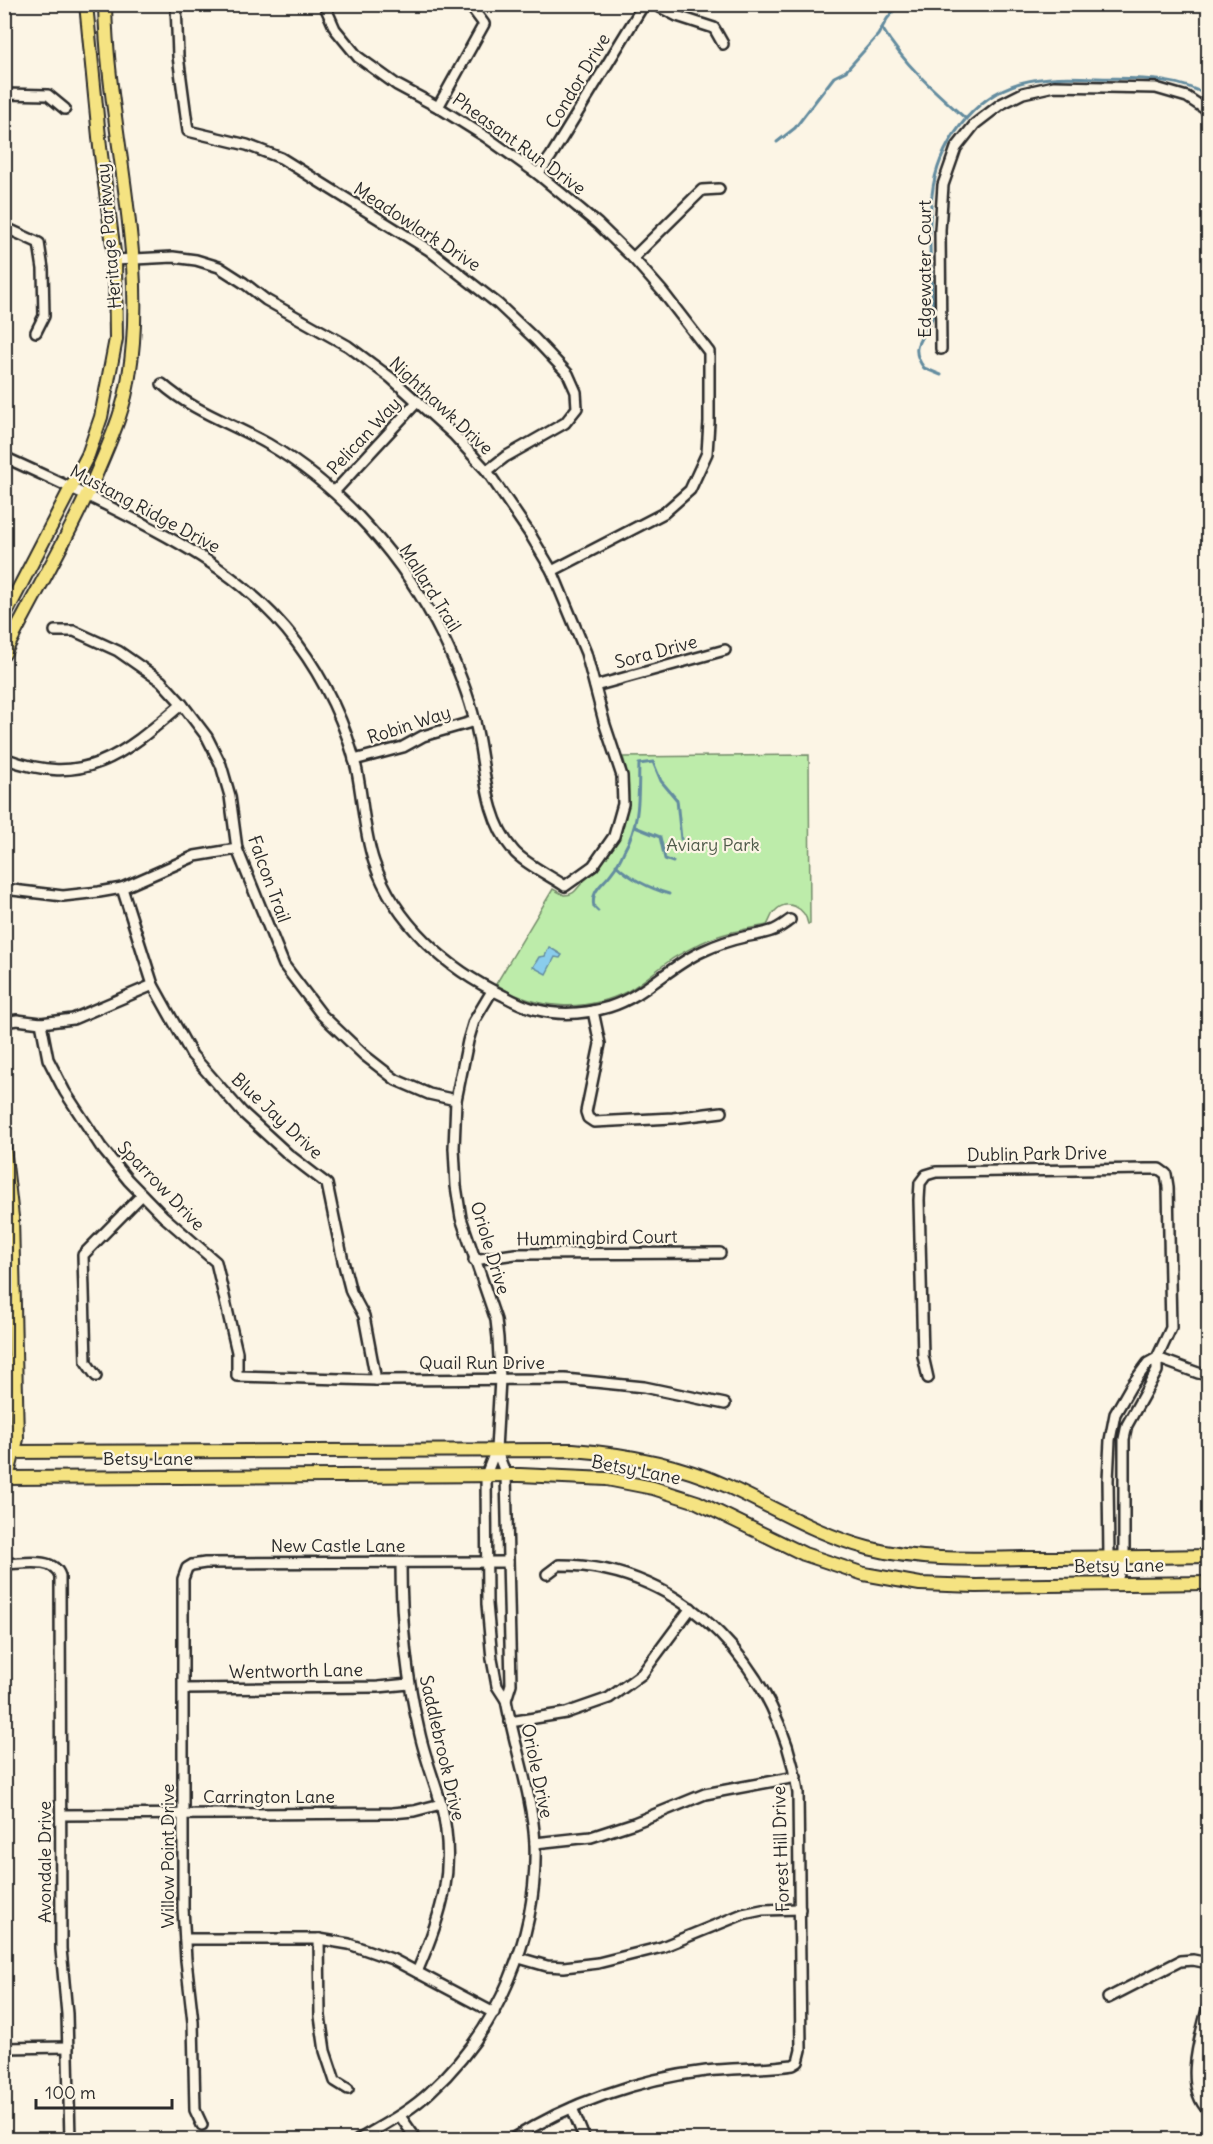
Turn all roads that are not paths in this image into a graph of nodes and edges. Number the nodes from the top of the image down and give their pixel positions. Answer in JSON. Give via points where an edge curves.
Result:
{"nodes":[{"id":1,"x":86,"y":4,"type":"edge"},
{"id":2,"x":105,"y":4,"type":"edge"},
{"id":3,"x":176,"y":4,"type":"edge"},
{"id":4,"x":324,"y":4,"type":"edge"},
{"id":5,"x":469,"y":4,"type":"edge"},
{"id":6,"x":644,"y":4,"type":"edge"},
{"id":7,"x":654,"y":4,"type":"edge"},
{"id":8,"x":723,"y":44,"type":"dead end"},
{"id":9,"x":4,"y":94,"type":"edge"},
{"id":10,"x":438,"y":107,"type":"junction"},
{"id":11,"x":65,"y":109,"type":"dead end"},
{"id":12,"x":1209,"y":111,"type":"edge"},
{"id":13,"x":538,"y":174,"type":"junction"},
{"id":14,"x":719,"y":189,"type":"dead end"},
{"id":15,"x":4,"y":227,"type":"edge"},
{"id":16,"x":633,"y":258,"type":"junction"},
{"id":17,"x":132,"y":259,"type":"junction"},
{"id":18,"x":115,"y":260,"type":"junction"},
{"id":19,"x":36,"y":332,"type":"dead end"},
{"id":20,"x":941,"y":349,"type":"dead end"},
{"id":21,"x":162,"y":384,"type":"dead end"},
{"id":22,"x":418,"y":401,"type":"junction"},
{"id":23,"x":4,"y":457,"type":"edge"},
{"id":24,"x":487,"y":471,"type":"junction"},
{"id":25,"x":72,"y":487,"type":"junction"},
{"id":26,"x":334,"y":492,"type":"junction"},
{"id":27,"x":87,"y":495,"type":"junction"},
{"id":28,"x":552,"y":571,"type":"junction"},
{"id":29,"x":4,"y":617,"type":"edge"},
{"id":30,"x":55,"y":632,"type":"dead end"},
{"id":31,"x":725,"y":650,"type":"dead end"},
{"id":32,"x":4,"y":654,"type":"edge"},
{"id":33,"x":596,"y":686,"type":"junction"},
{"id":34,"x":182,"y":704,"type":"junction"},
{"id":35,"x":475,"y":721,"type":"junction"},
{"id":36,"x":4,"y":758,"type":"edge"},
{"id":37,"x":354,"y":760,"type":"junction"},
{"id":38,"x":237,"y":849,"type":"junction"},
{"id":39,"x":565,"y":886,"type":"joint"},
{"id":40,"x":122,"y":888,"type":"junction"},
{"id":41,"x":4,"y":889,"type":"edge"},
{"id":42,"x":790,"y":920,"type":"dead end"},
{"id":43,"x":153,"y":985,"type":"junction"},
{"id":44,"x":492,"y":991,"type":"junction"},
{"id":45,"x":593,"y":1011,"type":"junction"},
{"id":46,"x":4,"y":1022,"type":"edge"},
{"id":47,"x":41,"y":1023,"type":"junction"},
{"id":48,"x":456,"y":1100,"type":"junction"},
{"id":49,"x":722,"y":1112,"type":"dead end"},
{"id":50,"x":4,"y":1147,"type":"edge"},
{"id":51,"x":142,"y":1195,"type":"junction"},
{"id":52,"x":720,"y":1253,"type":"dead end"},
{"id":53,"x":474,"y":1260,"type":"junction"},
{"id":54,"x":1157,"y":1358,"type":"junction"},
{"id":55,"x":1209,"y":1375,"type":"edge"},
{"id":56,"x":96,"y":1376,"type":"dead end"},
{"id":57,"x":237,"y":1376,"type":"joint"},
{"id":58,"x":928,"y":1378,"type":"dead end"},
{"id":59,"x":500,"y":1379,"type":"junction"},
{"id":60,"x":376,"y":1380,"type":"junction"},
{"id":61,"x":725,"y":1404,"type":"dead end"},
{"id":62,"x":1113,"y":1426,"type":"junction"},
{"id":63,"x":1126,"y":1430,"type":"junction"},
{"id":64,"x":496,"y":1449,"type":"junction"},
{"id":65,"x":9,"y":1452,"type":"edge"},
{"id":66,"x":4,"y":1465,"type":"edge"},
{"id":67,"x":486,"y":1475,"type":"junction"},
{"id":68,"x":506,"y":1475,"type":"junction"},
{"id":69,"x":6,"y":1478,"type":"edge"},
{"id":70,"x":1123,"y":1503,"type":"junction"},
{"id":71,"x":1108,"y":1504,"type":"junction"},
{"id":72,"x":1209,"y":1556,"type":"edge"},
{"id":73,"x":1109,"y":1557,"type":"junction"},
{"id":74,"x":1124,"y":1557,"type":"junction"},
{"id":75,"x":486,"y":1562,"type":"junction"},
{"id":76,"x":508,"y":1562,"type":"junction"},
{"id":77,"x":401,"y":1563,"type":"junction"},
{"id":78,"x":4,"y":1564,"type":"edge"},
{"id":79,"x":547,"y":1574,"type":"dead end"},
{"id":80,"x":1209,"y":1583,"type":"edge"},
{"id":81,"x":183,"y":1584,"type":"joint"},
{"id":82,"x":1116,"y":1584,"type":"junction"},
{"id":83,"x":691,"y":1608,"type":"junction"},
{"id":84,"x":409,"y":1684,"type":"junction"},
{"id":85,"x":184,"y":1689,"type":"junction"},
{"id":86,"x":506,"y":1701,"type":"junction"},
{"id":87,"x":510,"y":1722,"type":"junction"},
{"id":88,"x":796,"y":1777,"type":"junction"},
{"id":89,"x":441,"y":1804,"type":"junction"},
{"id":90,"x":185,"y":1814,"type":"junction"},
{"id":91,"x":62,"y":1815,"type":"junction"},
{"id":92,"x":534,"y":1843,"type":"junction"},
{"id":93,"x":800,"y":1909,"type":"junction"},
{"id":94,"x":185,"y":1939,"type":"junction"},
{"id":95,"x":320,"y":1939,"type":"junction"},
{"id":96,"x":519,"y":1958,"type":"junction"},
{"id":97,"x":1209,"y":1963,"type":"edge"},
{"id":98,"x":417,"y":1972,"type":"junction"},
{"id":99,"x":1108,"y":1998,"type":"dead end"},
{"id":100,"x":1209,"y":2006,"type":"edge"},
{"id":101,"x":494,"y":2013,"type":"junction"},
{"id":102,"x":4,"y":2048,"type":"edge"},
{"id":103,"x":69,"y":2048,"type":"junction"},
{"id":104,"x":348,"y":2089,"type":"dead end"},
{"id":105,"x":572,"y":2108,"type":"junction"},
{"id":106,"x":1209,"y":2110,"type":"edge"},
{"id":107,"x":400,"y":2116,"type":"junction"},
{"id":108,"x":202,"y":2125,"type":"dead end"},
{"id":109,"x":70,"y":2139,"type":"edge"},
{"id":110,"x":358,"y":2139,"type":"edge"},
{"id":111,"x":417,"y":2139,"type":"edge"},
{"id":112,"x":512,"y":2139,"type":"edge"},
{"id":113,"x":585,"y":2139,"type":"edge"}],
"edges":[{"from":1,"to":18,"type":"main road","name":"Heritage Parkway"},
{"from":2,"to":17,"type":"main road","name":"Heritage Parkway","via":[[110,85]]},
{"from":3,"to":24,"type":"street","name":"Meadowlark Drive","via":[[188,131],[247,144],[281,158],[429,250],[498,304],[568,374],[576,392],[577,408],[565,423]]},
{"from":4,"to":10,"type":"street","name":"Pheasant Run Drive","via":[[335,29],[358,57],[397,85]]},
{"from":5,"to":10,"type":"street","via":[[484,24]]},
{"from":6,"to":13,"type":"street","name":"Condor Drive"},
{"from":7,"to":8,"type":"street","via":[[714,28]]},
{"from":9,"to":11,"type":"street","via":[[48,95]]},
{"from":10,"to":13,"type":"street","name":"Pheasant Run Drive"},
{"from":12,"to":20,"type":"street","name":"Edgewater Court","via":[[1186,97],[1156,88],[1054,86],[1023,93],[975,124],[956,148],[943,185]]},
{"from":13,"to":16,"type":"street","name":"Pheasant Run Drive"},
{"from":14,"to":16,"type":"street","via":[[702,190]]},
{"from":15,"to":19,"type":"street","via":[[39,243],[44,316]]},
{"from":16,"to":28,"type":"street","name":"Pheasant Run Drive","via":[[709,352],[707,453],[690,490],[664,513]]},
{"from":17,"to":18,"type":"street","name":"Nighthawk Drive"},
{"from":17,"to":22,"type":"street","name":"Nighthawk Drive","via":[[173,257],[219,267],[266,300],[348,346]]},
{"from":17,"to":27,"type":"main road","name":"Heritage Parkway","via":[[135,299],[129,378],[116,426]]},
{"from":18,"to":25,"type":"main road","name":"Heritage Parkway","via":[[116,339],[101,417]]},
{"from":21,"to":26,"type":"street","name":"Mallard Trail","via":[[177,397],[270,446]]},
{"from":22,"to":24,"type":"street","name":"Nighthawk Drive"},
{"from":22,"to":26,"type":"street","name":"Pelican Way"},
{"from":23,"to":25,"type":"street","name":"Mustang Ridge Drive"},
{"from":24,"to":28,"type":"street","name":"Nighthawk Drive"},
{"from":25,"to":27,"type":"street","name":"Mustang Ridge Drive"},
{"from":25,"to":29,"type":"main road","name":"Heritage Parkway"},
{"from":26,"to":35,"type":"street","name":"Mallard Trail","via":[[381,542],[423,601],[458,670]]},
{"from":27,"to":32,"type":"main road","name":"Heritage Parkway"},
{"from":27,"to":37,"type":"street","name":"Mustang Ridge Drive","via":[[186,546],[225,571],[264,604],[297,643],[326,688]]},
{"from":28,"to":33,"type":"street","name":"Nighthawk Drive"},
{"from":30,"to":34,"type":"street","name":"Falcon Trail","via":[[74,631],[118,651],[161,681]]},
{"from":31,"to":33,"type":"street","name":"Sora Drive"},
{"from":33,"to":39,"type":"street","name":"Nighthawk Drive","via":[[622,776],[623,804],[615,836],[593,866]]},
{"from":34,"to":36,"type":"street","via":[[142,739],[106,761],[63,771]]},
{"from":34,"to":38,"type":"street","name":"Falcon Trail","via":[[207,737],[221,765],[230,796]]},
{"from":35,"to":37,"type":"street","name":"Robin Way"},
{"from":35,"to":39,"type":"street","name":"Mallard Trail","via":[[490,806],[499,832],[514,853]]},
{"from":37,"to":44,"type":"street","name":"Mustang Ridge Drive","via":[[368,841],[392,900],[433,949]]},
{"from":38,"to":40,"type":"street","via":[[195,856]]},
{"from":38,"to":48,"type":"street","name":"Falcon Trail","via":[[284,965],[322,1015],[396,1080]]},
{"from":40,"to":41,"type":"street","via":[[63,896]]},
{"from":40,"to":43,"type":"street","name":"Blue Jay Drive"},
{"from":42,"to":45,"type":"street","name":"Mustang Ridge Drive","via":[[771,932],[702,951],[629,999]]},
{"from":43,"to":47,"type":"street","via":[[74,1019]]},
{"from":43,"to":60,"type":"street","name":"Blue Jay Drive","via":[[192,1055],[242,1112],[330,1189],[343,1261],[351,1292],[364,1316]]},
{"from":44,"to":45,"type":"street","name":"Mustang Ridge Drive","via":[[538,1010],[568,1014]]},
{"from":44,"to":48,"type":"street","name":"Oriole Drive","via":[[474,1021]]},
{"from":45,"to":49,"type":"street","via":[[600,1044],[588,1118],[594,1122]]},
{"from":46,"to":47,"type":"street"},
{"from":47,"to":51,"type":"street","name":"Sparrow Drive","via":[[48,1059],[65,1092],[101,1147]]},
{"from":48,"to":53,"type":"street","name":"Oriole Drive","via":[[456,1186]]},
{"from":50,"to":65,"type":"main road","via":[[12,1216],[17,1439]]},
{"from":51,"to":56,"type":"street","via":[[83,1255],[86,1362]]},
{"from":51,"to":57,"type":"street","name":"Sparrow Drive","via":[[216,1262],[237,1352]]},
{"from":52,"to":53,"type":"street","name":"Hummingbird Court","via":[[515,1254]]},
{"from":53,"to":59,"type":"street","name":"Oriole Drive","via":[[496,1320]]},
{"from":54,"to":55,"type":"street"},
{"from":54,"to":58,"type":"street","name":"Dublin Park Drive","via":[[1171,1328],[1172,1315],[1166,1174],[1147,1169],[936,1172],[923,1178],[919,1200],[923,1356]]},
{"from":54,"to":62,"type":"street","name":"Dublin Park Drive","via":[[1148,1363],[1131,1386],[1115,1414]]},
{"from":54,"to":63,"type":"street","name":"Dublin Park Drive","via":[[1157,1371]]},
{"from":57,"to":60,"type":"street","name":"Quail Run Drive"},
{"from":59,"to":60,"type":"street","name":"Quail Run Drive"},
{"from":59,"to":61,"type":"street","name":"Quail Run Drive","via":[[566,1379],[644,1387]]},
{"from":59,"to":64,"type":"street","name":"Oriole Drive"},
{"from":62,"to":63,"type":"street"},
{"from":62,"to":71,"type":"street","name":"Dublin Park Drive"},
{"from":63,"to":70,"type":"street","name":"Dublin Park Drive"},
{"from":64,"to":65,"type":"main road","name":"Betsy Lane"},
{"from":64,"to":67,"type":"street","name":"Oriole Drive"},
{"from":64,"to":68,"type":"street","name":"Oriole Drive"},
{"from":64,"to":73,"type":"main road","name":"Betsy Lane","via":[[602,1453],[658,1464],[725,1485],[830,1537],[871,1549],[959,1559]]},
{"from":65,"to":69,"type":"main road"},
{"from":66,"to":69,"type":"main road"},
{"from":67,"to":68,"type":"main road","name":"Betsy Lane"},
{"from":67,"to":69,"type":"main road","name":"Betsy Lane"},
{"from":67,"to":75,"type":"street","name":"Oriole Drive"},
{"from":68,"to":76,"type":"street","name":"Oriole Drive"},
{"from":68,"to":82,"type":"main road","name":"Betsy Lane","via":[[606,1479],[653,1488],[697,1502],[804,1554],[875,1576],[920,1584],[976,1586]]},
{"from":70,"to":71,"type":"street"},
{"from":70,"to":74,"type":"street","name":"Dublin Park Drive"},
{"from":71,"to":73,"type":"street","name":"Dublin Park Drive"},
{"from":72,"to":74,"type":"main road","name":"Betsy Lane"},
{"from":73,"to":74,"type":"main road","name":"Betsy Lane"},
{"from":73,"to":82,"type":"street","name":"Dublin Park Drive"},
{"from":74,"to":82,"type":"street","name":"Dublin Park Drive"},
{"from":75,"to":76,"type":"street","name":"New Castle Lane"},
{"from":75,"to":77,"type":"street","name":"New Castle Lane"},
{"from":75,"to":86,"type":"street","name":"Oriole Drive","via":[[492,1659],[497,1686]]},
{"from":76,"to":86,"type":"street","name":"Oriole Drive","via":[[511,1684]]},
{"from":77,"to":81,"type":"street","name":"New Castle Lane","via":[[197,1564],[187,1568]]},
{"from":77,"to":84,"type":"street","name":"Saddlebrook Drive"},
{"from":78,"to":91,"type":"street","name":"Avondale Drive","via":[[52,1565],[58,1572]]},
{"from":79,"to":83,"type":"street","name":"Forest Hill Drive","via":[[559,1565],[608,1571],[656,1588]]},
{"from":80,"to":82,"type":"main road","name":"Betsy Lane"},
{"from":81,"to":85,"type":"street","name":"Willow Point Drive"},
{"from":83,"to":87,"type":"street","via":[[642,1674],[609,1698],[566,1713]]},
{"from":83,"to":88,"type":"street","name":"Forest Hill Drive","via":[[726,1639],[753,1675],[787,1741]]},
{"from":84,"to":85,"type":"street","name":"Wentworth Lane"},
{"from":84,"to":89,"type":"street","name":"Saddlebrook Drive"},
{"from":85,"to":90,"type":"street","name":"Willow Point Drive"},
{"from":86,"to":87,"type":"street","name":"Oriole Drive"},
{"from":87,"to":92,"type":"street","name":"Oriole Drive","via":[[531,1805]]},
{"from":88,"to":92,"type":"street","via":[[705,1794],[591,1837]]},
{"from":88,"to":93,"type":"street","name":"Forest Hill Drive"},
{"from":89,"to":90,"type":"street","name":"Carrington Lane","via":[[392,1813]]},
{"from":89,"to":98,"type":"street","name":"Saddlebrook Drive","via":[[447,1856],[444,1898]]},
{"from":90,"to":91,"type":"street","name":"Carrington Lane"},
{"from":90,"to":94,"type":"street","name":"Willow Point Drive"},
{"from":91,"to":103,"type":"street","name":"Avondale Drive","via":[[61,1949]]},
{"from":92,"to":96,"type":"street","name":"Oriole Drive","via":[[531,1908]]},
{"from":93,"to":96,"type":"street","via":[[742,1914],[662,1947],[598,1963],[547,1966]]},
{"from":93,"to":105,"type":"street","name":"Forest Hill Drive","via":[[798,2062],[678,2076],[631,2087]]},
{"from":94,"to":95,"type":"street"},
{"from":94,"to":108,"type":"street","name":"Willow Point Drive","via":[[193,2022],[195,2110]]},
{"from":95,"to":98,"type":"street","via":[[372,1950]]},
{"from":95,"to":104,"type":"street","via":[[322,2034],[335,2081]]},
{"from":96,"to":101,"type":"street","name":"Oriole Drive"},
{"from":97,"to":99,"type":"street","via":[[1180,1961]]},
{"from":98,"to":101,"type":"street"},
{"from":100,"to":106,"type":"street","via":[[1195,2076],[1198,2093]]},
{"from":101,"to":107,"type":"street","name":"Oriole Drive","via":[[461,2060]]},
{"from":102,"to":103,"type":"street"},
{"from":103,"to":109,"type":"street","name":"Avondale Drive"},
{"from":105,"to":112,"type":"street"},
{"from":105,"to":113,"type":"street"},
{"from":107,"to":110,"type":"street","name":"Oriole Drive"},
{"from":107,"to":111,"type":"street"}]}
